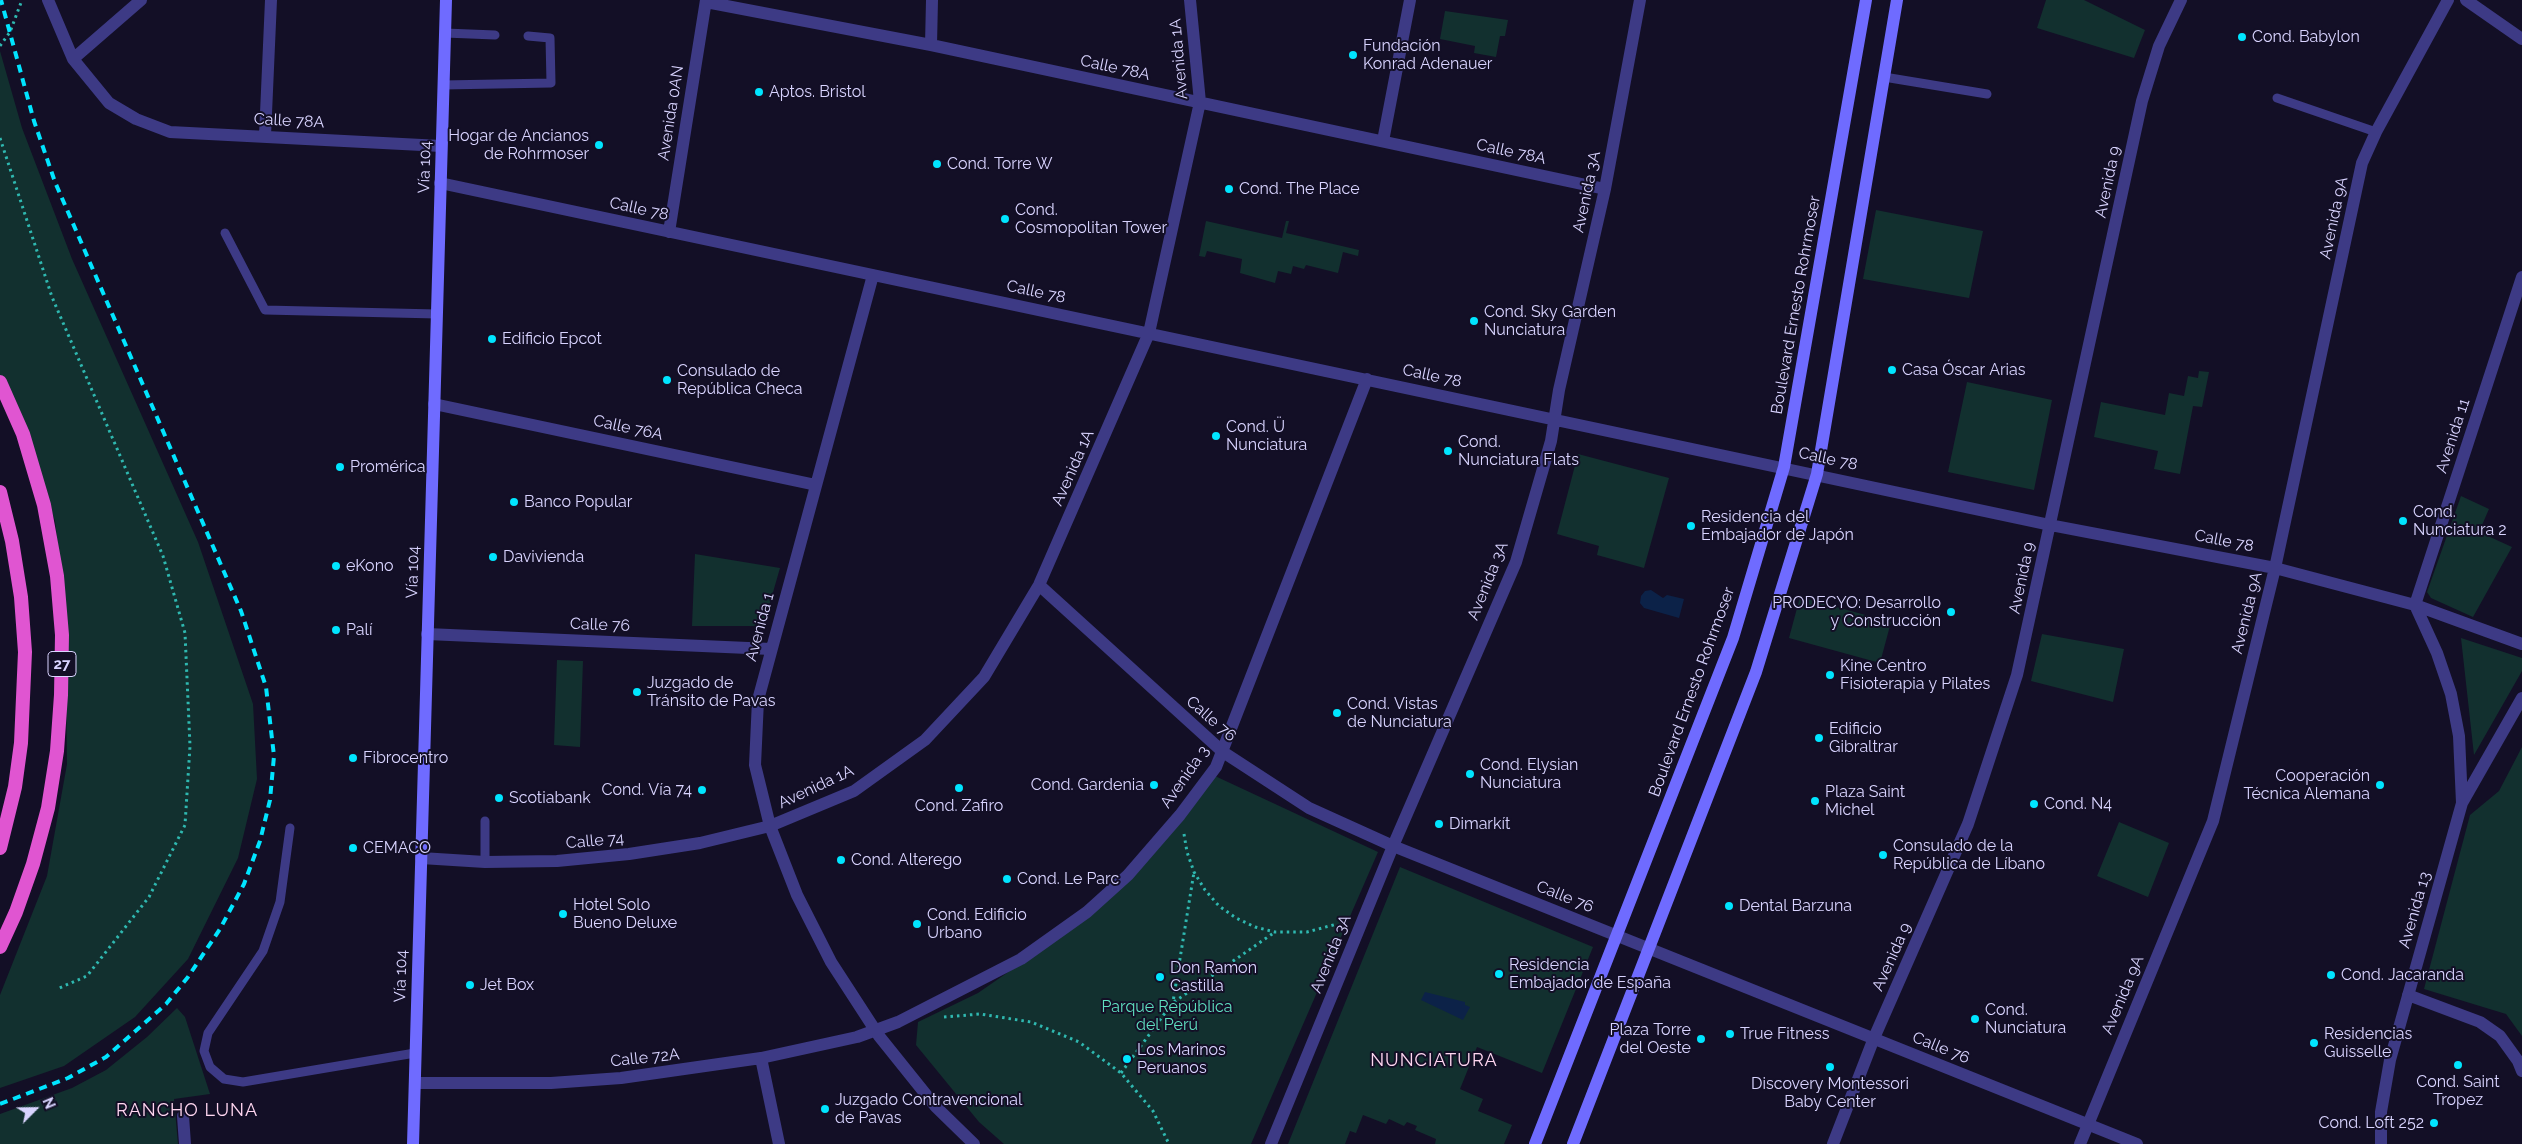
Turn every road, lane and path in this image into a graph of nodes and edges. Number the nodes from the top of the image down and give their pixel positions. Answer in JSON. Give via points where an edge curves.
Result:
{"nodes":[{"id":1,"x":22,"y":0,"type":"edge"},
{"id":2,"x":48,"y":0,"type":"edge"},
{"id":3,"x":141,"y":0,"type":"edge"},
{"id":4,"x":271,"y":0,"type":"edge"},
{"id":5,"x":446,"y":0,"type":"edge"},
{"id":6,"x":932,"y":0,"type":"edge"},
{"id":7,"x":1190,"y":0,"type":"edge"},
{"id":8,"x":1410,"y":0,"type":"edge"},
{"id":9,"x":1640,"y":0,"type":"edge"},
{"id":10,"x":1866,"y":0,"type":"edge"},
{"id":11,"x":1897,"y":0,"type":"edge"},
{"id":12,"x":2181,"y":0,"type":"edge"},
{"id":13,"x":2448,"y":0,"type":"edge"},
{"id":14,"x":2466,"y":0,"type":"edge"},
{"id":15,"x":706,"y":1,"type":"edge"},
{"id":16,"x":445,"y":33,"type":"junction"},
{"id":17,"x":495,"y":35,"type":"dead end"},
{"id":18,"x":528,"y":36,"type":"dead end"},
{"id":19,"x":2522,"y":39,"type":"edge"},
{"id":20,"x":931,"y":45,"type":"junction"},
{"id":21,"x":0,"y":46,"type":"edge"},
{"id":22,"x":73,"y":60,"type":"junction"},
{"id":23,"x":1884,"y":77,"type":"junction"},
{"id":24,"x":443,"y":85,"type":"junction"},
{"id":25,"x":1987,"y":94,"type":"dead end"},
{"id":26,"x":2277,"y":98,"type":"dead end"},
{"id":27,"x":1200,"y":102,"type":"junction"},
{"id":28,"x":2376,"y":132,"type":"junction"},
{"id":29,"x":265,"y":136,"type":"junction"},
{"id":30,"x":0,"y":138,"type":"edge"},
{"id":31,"x":1383,"y":141,"type":"junction"},
{"id":32,"x":442,"y":146,"type":"junction"},
{"id":33,"x":440,"y":183,"type":"junction"},
{"id":34,"x":1605,"y":189,"type":"junction"},
{"id":35,"x":669,"y":232,"type":"junction"},
{"id":36,"x":226,"y":233,"type":"dead end"},
{"id":37,"x":873,"y":274,"type":"junction"},
{"id":38,"x":2522,"y":277,"type":"edge"},
{"id":39,"x":436,"y":314,"type":"junction"},
{"id":40,"x":1150,"y":333,"type":"junction"},
{"id":41,"x":1367,"y":379,"type":"junction"},
{"id":42,"x":0,"y":382,"type":"edge"},
{"id":43,"x":434,"y":404,"type":"junction"},
{"id":44,"x":1555,"y":418,"type":"junction"},
{"id":45,"x":1784,"y":467,"type":"junction"},
{"id":46,"x":1817,"y":474,"type":"junction"},
{"id":47,"x":816,"y":484,"type":"junction"},
{"id":48,"x":0,"y":492,"type":"edge"},
{"id":49,"x":2050,"y":525,"type":"junction"},
{"id":50,"x":2275,"y":568,"type":"junction"},
{"id":51,"x":1039,"y":585,"type":"junction"},
{"id":52,"x":2415,"y":605,"type":"junction"},
{"id":53,"x":427,"y":634,"type":"junction"},
{"id":54,"x":2522,"y":644,"type":"edge"},
{"id":55,"x":771,"y":649,"type":"junction"},
{"id":56,"x":2522,"y":698,"type":"edge"},
{"id":57,"x":1223,"y":752,"type":"junction"},
{"id":58,"x":2462,"y":803,"type":"junction"},
{"id":59,"x":485,"y":821,"type":"dead end"},
{"id":60,"x":770,"y":826,"type":"junction"},
{"id":61,"x":290,"y":828,"type":"dead end"},
{"id":62,"x":1184,"y":831,"type":"dead end"},
{"id":63,"x":1393,"y":846,"type":"junction"},
{"id":64,"x":0,"y":848,"type":"edge"},
{"id":65,"x":421,"y":858,"type":"junction"},
{"id":66,"x":485,"y":862,"type":"junction"},
{"id":67,"x":1194,"y":872,"type":"junction"},
{"id":68,"x":1336,"y":924,"type":"dead end"},
{"id":69,"x":1275,"y":932,"type":"junction"},
{"id":70,"x":1617,"y":935,"type":"junction"},
{"id":71,"x":0,"y":947,"type":"edge"},
{"id":72,"x":1650,"y":949,"type":"junction"},
{"id":73,"x":57,"y":989,"type":"dead end"},
{"id":74,"x":2408,"y":995,"type":"junction"},
{"id":75,"x":1174,"y":1002,"type":"junction"},
{"id":76,"x":937,"y":1018,"type":"dead end"},
{"id":77,"x":875,"y":1031,"type":"junction"},
{"id":78,"x":1874,"y":1038,"type":"junction"},
{"id":79,"x":415,"y":1053,"type":"junction"},
{"id":80,"x":761,"y":1058,"type":"junction"},
{"id":81,"x":2522,"y":1071,"type":"edge"},
{"id":82,"x":1121,"y":1072,"type":"junction"},
{"id":83,"x":415,"y":1083,"type":"junction"},
{"id":84,"x":183,"y":1116,"type":"dead end"},
{"id":85,"x":2087,"y":1124,"type":"junction"},
{"id":86,"x":185,"y":1144,"type":"edge"},
{"id":87,"x":413,"y":1144,"type":"edge"},
{"id":88,"x":778,"y":1144,"type":"edge"},
{"id":89,"x":974,"y":1144,"type":"edge"},
{"id":90,"x":1169,"y":1144,"type":"edge"},
{"id":91,"x":1271,"y":1144,"type":"edge"},
{"id":92,"x":1535,"y":1144,"type":"edge"},
{"id":93,"x":1573,"y":1144,"type":"edge"},
{"id":94,"x":1832,"y":1144,"type":"edge"},
{"id":95,"x":2080,"y":1144,"type":"edge"},
{"id":96,"x":2137,"y":1144,"type":"edge"},
{"id":97,"x":2381,"y":1144,"type":"edge"}],
"edges":[{"from":1,"to":21,"type":"path","via":[[10,32]]},
{"from":2,"to":22,"type":"street","name":"Calle 78A"},
{"from":3,"to":22,"type":"street"},
{"from":4,"to":29,"type":"street"},
{"from":5,"to":16,"type":"main road","name":"Vía 104"},
{"from":6,"to":20,"type":"street"},
{"from":7,"to":27,"type":"street","name":"Avenida 1A"},
{"from":8,"to":31,"type":"street"},
{"from":9,"to":34,"type":"street","name":"Avenida 3A"},
{"from":10,"to":45,"type":"main road","name":"Boulevard Ernesto Rohrmoser"},
{"from":11,"to":23,"type":"main road"},
{"from":12,"to":49,"type":"street","name":"Avenida 9","via":[[2159,46],[2142,100]]},
{"from":13,"to":28,"type":"street","name":"Avenida 9A"},
{"from":14,"to":19,"type":"street"},
{"from":15,"to":20,"type":"street","name":"Calle 78A"},
{"from":15,"to":35,"type":"street","name":"Avenida 0AN"},
{"from":16,"to":17,"type":"lane"},
{"from":16,"to":24,"type":"main road","name":"Vía 104"},
{"from":18,"to":24,"type":"lane","via":[[550,38],[551,83]]},
{"from":20,"to":27,"type":"street","name":"Calle 78A"},
{"from":22,"to":29,"type":"street","name":"Calle 78A","via":[[109,103],[136,119],[170,132]]},
{"from":23,"to":25,"type":"lane"},
{"from":23,"to":46,"type":"main road"},
{"from":24,"to":32,"type":"main road","name":"Vía 104"},
{"from":26,"to":28,"type":"lane"},
{"from":27,"to":31,"type":"street","name":"Calle 78A"},
{"from":27,"to":40,"type":"street","name":"Avenida 1A"},
{"from":28,"to":50,"type":"street","name":"Avenida 9A","via":[[2362,163]]},
{"from":29,"to":32,"type":"street","name":"Calle 78A"},
{"from":30,"to":73,"type":"path","via":[[52,297],[163,556],[185,633],[190,746],[185,825],[149,897],[87,976]]},
{"from":31,"to":34,"type":"street","name":"Calle 78A"},
{"from":32,"to":33,"type":"main road","name":"Vía 104"},
{"from":33,"to":35,"type":"street","name":"Calle 78"},
{"from":33,"to":39,"type":"main road","name":"Vía 104"},
{"from":34,"to":44,"type":"street","name":"Avenida 3A"},
{"from":35,"to":37,"type":"street","name":"Calle 78"},
{"from":36,"to":39,"type":"lane","via":[[265,310]]},
{"from":37,"to":40,"type":"street","name":"Calle 78"},
{"from":37,"to":47,"type":"street","name":"Avenida 1"},
{"from":38,"to":52,"type":"street","name":"Avenida 11"},
{"from":39,"to":43,"type":"main road","name":"Vía 104"},
{"from":40,"to":41,"type":"street","name":"Calle 78"},
{"from":40,"to":51,"type":"street","name":"Avenida 1A"},
{"from":41,"to":44,"type":"street","name":"Calle 78"},
{"from":41,"to":57,"type":"street","name":"Avenida 3"},
{"from":42,"to":71,"type":"highway","number":"27","via":[[23,434],[44,505],[57,576],[62,634],[57,751],[48,808],[33,864]]},
{"from":43,"to":47,"type":"street","name":"Calle 76A"},
{"from":43,"to":53,"type":"main road","name":"Vía 104"},
{"from":44,"to":45,"type":"street","name":"Calle 78"},
{"from":44,"to":63,"type":"street","name":"Avenida 3A","via":[[1516,562]]},
{"from":45,"to":46,"type":"street","name":"Calle 78"},
{"from":45,"to":70,"type":"main road","name":"Boulevard Ernesto Rohrmoser","via":[[1733,638]]},
{"from":46,"to":49,"type":"street","name":"Calle 78"},
{"from":46,"to":72,"type":"main road","via":[[1756,672]]},
{"from":47,"to":55,"type":"street","name":"Avenida 1"},
{"from":48,"to":64,"type":"highway","number":"27","via":[[21,597],[25,652],[21,743],[15,787]]},
{"from":49,"to":50,"type":"street","name":"Calle 78"},
{"from":49,"to":78,"type":"street","name":"Avenida 9","via":[[2017,675],[1968,824]]},
{"from":50,"to":52,"type":"street","name":"Calle 78"},
{"from":50,"to":85,"type":"street","name":"Avenida 9A","via":[[2213,821]]},
{"from":51,"to":57,"type":"street","name":"Calle 76"},
{"from":51,"to":60,"type":"street","name":"Avenida 1A","via":[[984,677],[925,740],[854,790]]},
{"from":52,"to":54,"type":"street","name":"Calle 78"},
{"from":52,"to":58,"type":"street","via":[[2451,694],[2459,736]]},
{"from":53,"to":55,"type":"street","name":"Calle 76"},
{"from":53,"to":65,"type":"main road","name":"Vía 104"},
{"from":55,"to":60,"type":"street","name":"Avenida 1","via":[[758,700],[755,765]]},
{"from":56,"to":58,"type":"street","name":"Avenida 13"},
{"from":57,"to":63,"type":"street","name":"Calle 76","via":[[1309,808]]},
{"from":57,"to":77,"type":"street","name":"Avenida 3","via":[[1216,767],[1180,815],[1128,875],[1086,912],[1021,959]]},
{"from":58,"to":74,"type":"street","name":"Avenida 13"},
{"from":59,"to":66,"type":"lane"},
{"from":60,"to":66,"type":"street","name":"Calle 74","via":[[700,843],[629,854],[557,861]]},
{"from":60,"to":77,"type":"street","name":"Avenida 1","via":[[797,895],[831,962]]},
{"from":61,"to":79,"type":"lane","via":[[280,902],[263,951],[208,1033],[204,1051],[210,1067],[224,1079],[242,1082]]},
{"from":62,"to":67,"type":"path"},
{"from":63,"to":70,"type":"street","name":"Calle 76"},
{"from":63,"to":91,"type":"street","name":"Avenida 3A"},
{"from":65,"to":66,"type":"street","name":"Calle 74"},
{"from":65,"to":79,"type":"main road","name":"Vía 104"},
{"from":67,"to":69,"type":"path","via":[[1205,890],[1225,910],[1255,927]]},
{"from":67,"to":75,"type":"path"},
{"from":68,"to":69,"type":"path","via":[[1307,932]]},
{"from":69,"to":75,"type":"path"},
{"from":70,"to":72,"type":"street","name":"Calle 76"},
{"from":70,"to":92,"type":"main road","name":"Boulevard Ernesto Rohrmoser"},
{"from":72,"to":78,"type":"street","name":"Calle 76"},
{"from":72,"to":93,"type":"main road"},
{"from":74,"to":81,"type":"street","via":[[2480,1022],[2500,1036]]},
{"from":74,"to":97,"type":"street","name":"Avenida 13","via":[[2390,1060],[2381,1112]]},
{"from":75,"to":82,"type":"path"},
{"from":76,"to":82,"type":"path","via":[[980,1014],[1031,1022],[1079,1042]]},
{"from":77,"to":80,"type":"street","name":"Calle 72A"},
{"from":77,"to":89,"type":"street","name":"Avenida 1","via":[[936,1107]]},
{"from":78,"to":85,"type":"street","name":"Calle 76"},
{"from":78,"to":94,"type":"street","name":"Avenida 9"},
{"from":79,"to":83,"type":"main road","name":"Vía 104"},
{"from":80,"to":83,"type":"street","name":"Calle 72A","via":[[691,1070],[612,1078],[524,1083]]},
{"from":80,"to":88,"type":"street"},
{"from":82,"to":90,"type":"path","via":[[1153,1111]]},
{"from":83,"to":87,"type":"main road","name":"Vía 104"},
{"from":84,"to":86,"type":"street"},
{"from":85,"to":95,"type":"street","name":"Avenida 9A"},
{"from":85,"to":96,"type":"street","name":"Calle 76"}]}
